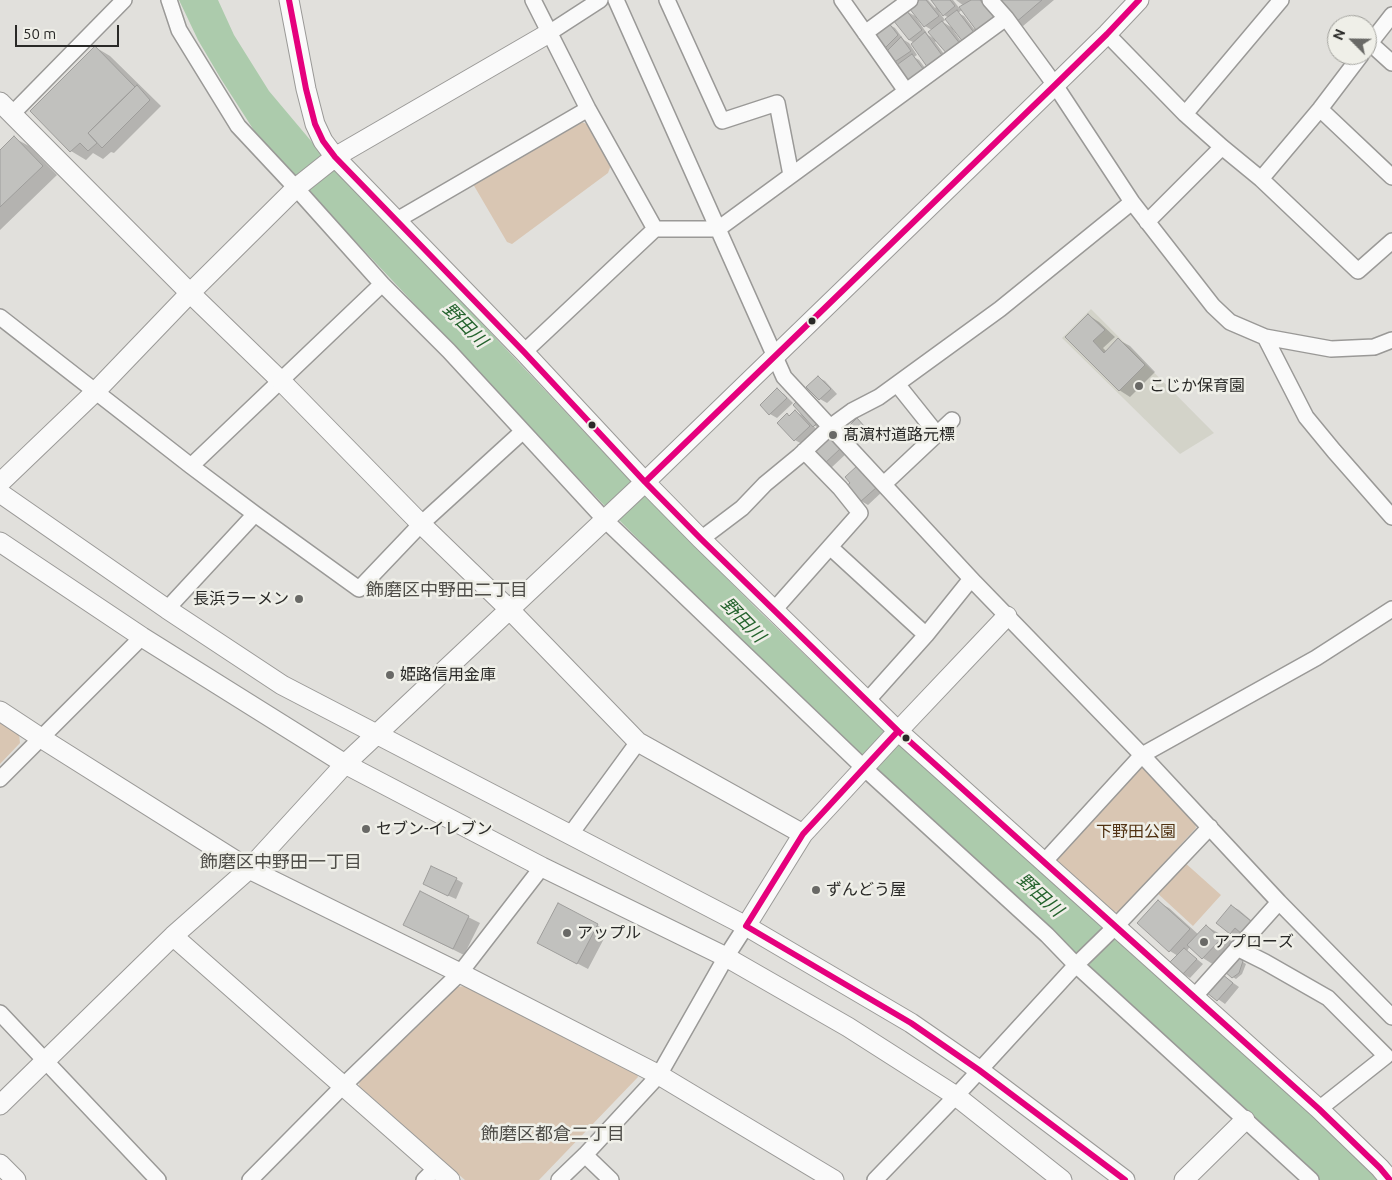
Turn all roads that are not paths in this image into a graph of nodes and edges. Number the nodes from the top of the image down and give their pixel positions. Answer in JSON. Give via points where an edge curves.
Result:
{"nodes":[{"id":1,"x":124,"y":0,"type":"edge"},
{"id":2,"x":169,"y":0,"type":"edge"},
{"id":3,"x":289,"y":0,"type":"edge"},
{"id":4,"x":533,"y":0,"type":"edge"},
{"id":5,"x":600,"y":0,"type":"edge"},
{"id":6,"x":616,"y":0,"type":"edge"},
{"id":7,"x":667,"y":0,"type":"edge"},
{"id":8,"x":842,"y":0,"type":"edge"},
{"id":9,"x":910,"y":0,"type":"edge"},
{"id":10,"x":990,"y":0,"type":"edge"},
{"id":11,"x":1139,"y":0,"type":"edge"},
{"id":12,"x":1281,"y":0,"type":"edge"},
{"id":13,"x":1392,"y":15,"type":"edge"},
{"id":14,"x":1006,"y":18,"type":"junction"},
{"id":15,"x":549,"y":33,"type":"junction"},
{"id":16,"x":866,"y":33,"type":"junction"},
{"id":17,"x":1107,"y":34,"type":"junction"},
{"id":18,"x":1377,"y":35,"type":"edge"},
{"id":19,"x":1377,"y":51,"type":"edge"},
{"id":20,"x":1392,"y":63,"type":"edge"},
{"id":21,"x":1353,"y":65,"type":"edge"},
{"id":22,"x":1055,"y":85,"type":"junction"},
{"id":23,"x":906,"y":91,"type":"junction"},
{"id":24,"x":588,"y":108,"type":"junction"},
{"id":25,"x":1320,"y":109,"type":"junction"},
{"id":26,"x":4,"y":114,"type":"edge"},
{"id":27,"x":1185,"y":114,"type":"junction"},
{"id":28,"x":1222,"y":147,"type":"junction"},
{"id":29,"x":336,"y":157,"type":"junction"},
{"id":30,"x":791,"y":176,"type":"junction"},
{"id":31,"x":1392,"y":177,"type":"edge"},
{"id":32,"x":1261,"y":179,"type":"junction"},
{"id":33,"x":296,"y":188,"type":"junction"},
{"id":34,"x":1132,"y":202,"type":"junction"},
{"id":35,"x":397,"y":220,"type":"junction"},
{"id":36,"x":1147,"y":222,"type":"junction"},
{"id":37,"x":718,"y":228,"type":"junction"},
{"id":38,"x":655,"y":229,"type":"junction"},
{"id":39,"x":1392,"y":241,"type":"edge"},
{"id":40,"x":382,"y":284,"type":"junction"},
{"id":41,"x":190,"y":293,"type":"junction"},
{"id":42,"x":0,"y":317,"type":"edge"},
{"id":43,"x":1265,"y":337,"type":"junction"},
{"id":44,"x":1392,"y":340,"type":"edge"},
{"id":45,"x":524,"y":352,"type":"junction"},
{"id":46,"x":775,"y":356,"type":"junction"},
{"id":47,"x":281,"y":381,"type":"junction"},
{"id":48,"x":897,"y":384,"type":"junction"},
{"id":49,"x":95,"y":392,"type":"junction"},
{"id":50,"x":952,"y":420,"type":"dead end"},
{"id":51,"x":830,"y":427,"type":"junction"},
{"id":52,"x":522,"y":432,"type":"junction"},
{"id":53,"x":936,"y":434,"type":"junction"},
{"id":54,"x":804,"y":451,"type":"junction"},
{"id":55,"x":191,"y":466,"type":"junction"},
{"id":56,"x":645,"y":482,"type":"junction"},
{"id":57,"x":0,"y":483,"type":"edge"},
{"id":58,"x":884,"y":484,"type":"junction"},
{"id":59,"x":0,"y":493,"type":"edge"},
{"id":60,"x":255,"y":514,"type":"junction"},
{"id":61,"x":1392,"y":517,"type":"edge"},
{"id":62,"x":605,"y":520,"type":"junction"},
{"id":63,"x":421,"y":524,"type":"junction"},
{"id":64,"x":701,"y":539,"type":"junction"},
{"id":65,"x":0,"y":542,"type":"edge"},
{"id":66,"x":830,"y":547,"type":"junction"},
{"id":67,"x":971,"y":579,"type":"junction"},
{"id":68,"x":168,"y":609,"type":"junction"},
{"id":69,"x":509,"y":609,"type":"junction"},
{"id":70,"x":1392,"y":609,"type":"edge"},
{"id":71,"x":774,"y":610,"type":"junction"},
{"id":72,"x":1007,"y":616,"type":"junction"},
{"id":73,"x":926,"y":635,"type":"junction"},
{"id":74,"x":142,"y":637,"type":"junction"},
{"id":75,"x":867,"y":701,"type":"junction"},
{"id":76,"x":0,"y":711,"type":"edge"},
{"id":77,"x":898,"y":731,"type":"junction"},
{"id":78,"x":376,"y":735,"type":"junction"},
{"id":79,"x":41,"y":738,"type":"junction"},
{"id":80,"x":638,"y":742,"type":"junction"},
{"id":81,"x":1142,"y":755,"type":"junction"},
{"id":82,"x":345,"y":764,"type":"junction"},
{"id":83,"x":864,"y":768,"type":"junction"},
{"id":84,"x":0,"y":779,"type":"edge"},
{"id":85,"x":1210,"y":827,"type":"junction"},
{"id":86,"x":570,"y":834,"type":"junction"},
{"id":87,"x":803,"y":834,"type":"junction"},
{"id":88,"x":1044,"y":862,"type":"junction"},
{"id":89,"x":542,"y":866,"type":"junction"},
{"id":90,"x":249,"y":869,"type":"junction"},
{"id":91,"x":1279,"y":902,"type":"junction"},
{"id":92,"x":746,"y":926,"type":"junction"},
{"id":93,"x":1116,"y":926,"type":"junction"},
{"id":94,"x":174,"y":936,"type":"junction"},
{"id":95,"x":1237,"y":948,"type":"junction"},
{"id":96,"x":726,"y":957,"type":"junction"},
{"id":97,"x":1076,"y":966,"type":"junction"},
{"id":98,"x":460,"y":973,"type":"junction"},
{"id":99,"x":1194,"y":997,"type":"junction"},
{"id":100,"x":0,"y":1013,"type":"edge"},
{"id":101,"x":1392,"y":1017,"type":"edge"},
{"id":102,"x":1389,"y":1053,"type":"edge"},
{"id":103,"x":46,"y":1061,"type":"junction"},
{"id":104,"x":980,"y":1070,"type":"junction"},
{"id":105,"x":659,"y":1075,"type":"junction"},
{"id":106,"x":344,"y":1085,"type":"junction"},
{"id":107,"x":956,"y":1096,"type":"junction"},
{"id":108,"x":0,"y":1105,"type":"edge"},
{"id":109,"x":1319,"y":1109,"type":"junction"},
{"id":110,"x":1245,"y":1120,"type":"junction"},
{"id":111,"x":585,"y":1155,"type":"junction"},
{"id":112,"x":0,"y":1164,"type":"edge"},
{"id":113,"x":436,"y":1176,"type":"edge"},
{"id":114,"x":16,"y":1180,"type":"edge"},
{"id":115,"x":158,"y":1180,"type":"edge"},
{"id":116,"x":250,"y":1180,"type":"edge"},
{"id":117,"x":559,"y":1180,"type":"edge"},
{"id":118,"x":611,"y":1180,"type":"edge"},
{"id":119,"x":834,"y":1180,"type":"edge"},
{"id":120,"x":875,"y":1180,"type":"edge"},
{"id":121,"x":1062,"y":1180,"type":"edge"},
{"id":122,"x":1126,"y":1180,"type":"edge"},
{"id":123,"x":1184,"y":1180,"type":"edge"},
{"id":124,"x":1311,"y":1180,"type":"edge"},
{"id":125,"x":1390,"y":1180,"type":"edge"}],
"edges":[{"from":1,"to":26,"type":"street"},
{"from":2,"to":33,"type":"street","via":[[179,30],[238,126]]},
{"from":3,"to":29,"type":"street","via":[[314,124]]},
{"from":4,"to":15,"type":"street"},
{"from":5,"to":15,"type":"street"},
{"from":6,"to":37,"type":"street"},
{"from":7,"to":30,"type":"street","via":[[722,122],[777,103]]},
{"from":8,"to":16,"type":"street"},
{"from":9,"to":16,"type":"street"},
{"from":10,"to":14,"type":"street"},
{"from":11,"to":17,"type":"street"},
{"from":12,"to":27,"type":"street"},
{"from":13,"to":18,"type":"street"},
{"from":14,"to":22,"type":"street"},
{"from":14,"to":23,"type":"street"},
{"from":15,"to":24,"type":"street"},
{"from":15,"to":29,"type":"street"},
{"from":16,"to":23,"type":"street"},
{"from":17,"to":22,"type":"street"},
{"from":17,"to":27,"type":"street"},
{"from":19,"to":20,"type":"street"},
{"from":21,"to":25,"type":"street"},
{"from":22,"to":34,"type":"street"},
{"from":22,"to":46,"type":"street"},
{"from":23,"to":30,"type":"street"},
{"from":24,"to":35,"type":"street"},
{"from":24,"to":38,"type":"street"},
{"from":25,"to":31,"type":"street"},
{"from":25,"to":32,"type":"street"},
{"from":26,"to":41,"type":"street"},
{"from":27,"to":28,"type":"street"},
{"from":28,"to":32,"type":"street"},
{"from":28,"to":36,"type":"street"},
{"from":29,"to":33,"type":"street"},
{"from":29,"to":35,"type":"street"},
{"from":30,"to":37,"type":"street"},
{"from":32,"to":39,"type":"street","via":[[1358,271]]},
{"from":33,"to":40,"type":"street"},
{"from":33,"to":41,"type":"street"},
{"from":34,"to":36,"type":"street"},
{"from":34,"to":48,"type":"street","via":[[1000,309]]},
{"from":35,"to":45,"type":"street"},
{"from":36,"to":43,"type":"street","via":[[1213,306],[1230,322]]},
{"from":37,"to":38,"type":"street"},
{"from":37,"to":46,"type":"street"},
{"from":38,"to":45,"type":"street"},
{"from":40,"to":47,"type":"street"},
{"from":40,"to":52,"type":"street","via":[[449,351]]},
{"from":41,"to":47,"type":"street"},
{"from":41,"to":49,"type":"street"},
{"from":42,"to":49,"type":"street"},
{"from":43,"to":44,"type":"street","via":[[1331,349],[1374,346]]},
{"from":43,"to":61,"type":"street","via":[[1306,417]]},
{"from":45,"to":56,"type":"street"},
{"from":46,"to":51,"type":"street","via":[[784,377]]},
{"from":46,"to":56,"type":"street"},
{"from":47,"to":55,"type":"street"},
{"from":47,"to":63,"type":"street"},
{"from":48,"to":51,"type":"street"},
{"from":48,"to":53,"type":"street"},
{"from":49,"to":55,"type":"street"},
{"from":49,"to":57,"type":"street"},
{"from":50,"to":53,"type":"street"},
{"from":51,"to":54,"type":"street"},
{"from":51,"to":58,"type":"street"},
{"from":52,"to":62,"type":"street"},
{"from":52,"to":63,"type":"street"},
{"from":53,"to":58,"type":"street"},
{"from":54,"to":64,"type":"street","via":[[764,484],[742,508]]},
{"from":54,"to":66,"type":"street","via":[[860,513]]},
{"from":55,"to":60,"type":"street"},
{"from":56,"to":62,"type":"street"},
{"from":56,"to":64,"type":"street"},
{"from":58,"to":67,"type":"street"},
{"from":59,"to":68,"type":"street"},
{"from":60,"to":63,"type":"street","via":[[359,589]]},
{"from":60,"to":68,"type":"street"},
{"from":62,"to":69,"type":"street"},
{"from":62,"to":83,"type":"street"},
{"from":63,"to":69,"type":"street"},
{"from":64,"to":71,"type":"street"},
{"from":65,"to":74,"type":"street"},
{"from":66,"to":71,"type":"street"},
{"from":66,"to":73,"type":"street"},
{"from":67,"to":72,"type":"street"},
{"from":67,"to":73,"type":"street"},
{"from":68,"to":78,"type":"street","via":[[282,685]]},
{"from":69,"to":78,"type":"street"},
{"from":69,"to":80,"type":"street"},
{"from":70,"to":81,"type":"street","via":[[1316,658]]},
{"from":71,"to":75,"type":"street"},
{"from":72,"to":77,"type":"street"},
{"from":72,"to":81,"type":"street"},
{"from":73,"to":75,"type":"street"},
{"from":74,"to":79,"type":"street"},
{"from":74,"to":82,"type":"street"},
{"from":75,"to":77,"type":"street"},
{"from":76,"to":79,"type":"street"},
{"from":77,"to":83,"type":"street"},
{"from":77,"to":88,"type":"street"},
{"from":78,"to":82,"type":"street"},
{"from":78,"to":86,"type":"street"},
{"from":79,"to":84,"type":"street"},
{"from":79,"to":90,"type":"street"},
{"from":80,"to":86,"type":"street"},
{"from":80,"to":87,"type":"street"},
{"from":81,"to":85,"type":"street"},
{"from":81,"to":88,"type":"street"},
{"from":82,"to":89,"type":"street"},
{"from":82,"to":90,"type":"street"},
{"from":83,"to":87,"type":"street"},
{"from":83,"to":97,"type":"street"},
{"from":85,"to":91,"type":"street"},
{"from":85,"to":93,"type":"street"},
{"from":86,"to":92,"type":"street"},
{"from":87,"to":92,"type":"street"},
{"from":88,"to":93,"type":"street"},
{"from":89,"to":96,"type":"street"},
{"from":89,"to":98,"type":"street"},
{"from":90,"to":94,"type":"street"},
{"from":90,"to":98,"type":"street"},
{"from":91,"to":95,"type":"street"},
{"from":91,"to":101,"type":"street"},
{"from":92,"to":96,"type":"street"},
{"from":92,"to":104,"type":"street","via":[[910,1023]]},
{"from":93,"to":97,"type":"street"},
{"from":93,"to":99,"type":"street"},
{"from":94,"to":103,"type":"street"},
{"from":94,"to":106,"type":"street"},
{"from":95,"to":99,"type":"street"},
{"from":95,"to":102,"type":"street","via":[[1328,998]]},
{"from":96,"to":105,"type":"street"},
{"from":96,"to":107,"type":"street"},
{"from":97,"to":104,"type":"street"},
{"from":97,"to":110,"type":"street"},
{"from":98,"to":105,"type":"street"},
{"from":98,"to":106,"type":"street"},
{"from":99,"to":109,"type":"street"},
{"from":100,"to":103,"type":"street"},
{"from":102,"to":109,"type":"street"},
{"from":103,"to":108,"type":"street"},
{"from":103,"to":115,"type":"street"},
{"from":104,"to":107,"type":"street"},
{"from":104,"to":122,"type":"street"},
{"from":105,"to":111,"type":"street"},
{"from":105,"to":119,"type":"street"},
{"from":106,"to":113,"type":"street"},
{"from":106,"to":116,"type":"street"},
{"from":107,"to":120,"type":"street"},
{"from":107,"to":121,"type":"street"},
{"from":109,"to":125,"type":"street"},
{"from":110,"to":123,"type":"street"},
{"from":110,"to":124,"type":"street"},
{"from":111,"to":117,"type":"street"},
{"from":111,"to":118,"type":"street"},
{"from":112,"to":114,"type":"street"}]}
